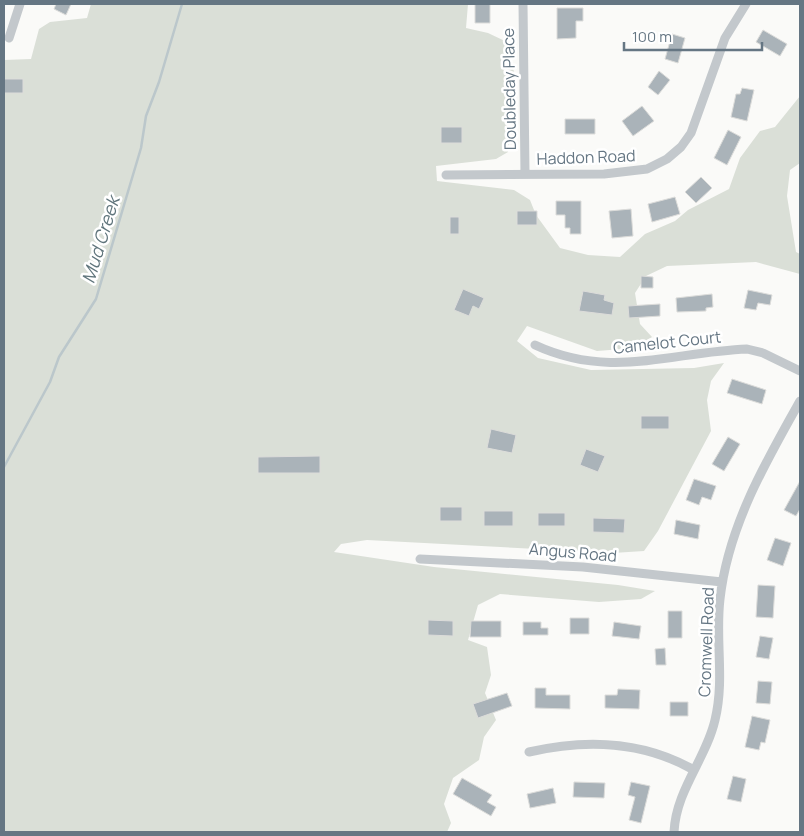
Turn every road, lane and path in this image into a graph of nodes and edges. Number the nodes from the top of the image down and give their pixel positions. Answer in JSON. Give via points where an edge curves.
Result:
{"nodes":[{"id":1,"x":20,"y":4,"type":"edge"},
{"id":2,"x":523,"y":4,"type":"edge"},
{"id":3,"x":746,"y":4,"type":"edge"},
{"id":4,"x":9,"y":38,"type":"dead end"},
{"id":5,"x":525,"y":174,"type":"junction"},
{"id":6,"x":446,"y":175,"type":"dead end"},
{"id":7,"x":535,"y":345,"type":"dead end"},
{"id":8,"x":800,"y":371,"type":"edge"},
{"id":9,"x":800,"y":401,"type":"edge"},
{"id":10,"x":420,"y":559,"type":"dead end"},
{"id":11,"x":722,"y":582,"type":"junction"},
{"id":12,"x":529,"y":752,"type":"dead end"},
{"id":13,"x":694,"y":770,"type":"junction"},
{"id":14,"x":674,"y":832,"type":"edge"}],
"edges":[{"from":1,"to":4,"type":"street"},
{"from":2,"to":5,"type":"street","name":"Doubleday Place"},
{"from":3,"to":5,"type":"street","name":"Haddon Road","via":[[725,38],[691,133],[667,159],[646,169],[625,172]]},
{"from":5,"to":6,"type":"street","name":"Haddon Road"},
{"from":7,"to":8,"type":"street","name":"Camelot Court","via":[[582,361],[599,363],[644,362],[747,349]]},
{"from":9,"to":11,"type":"street","name":"Cromwell Road","via":[[745,508]]},
{"from":10,"to":11,"type":"street","name":"Angus Road","via":[[583,567]]},
{"from":11,"to":13,"type":"street","name":"Cromwell Road","via":[[720,698],[712,735]]},
{"from":12,"to":13,"type":"street","via":[[564,746],[622,745],[660,754]]},
{"from":13,"to":14,"type":"street","name":"Cromwell Road","via":[[677,810]]}]}
